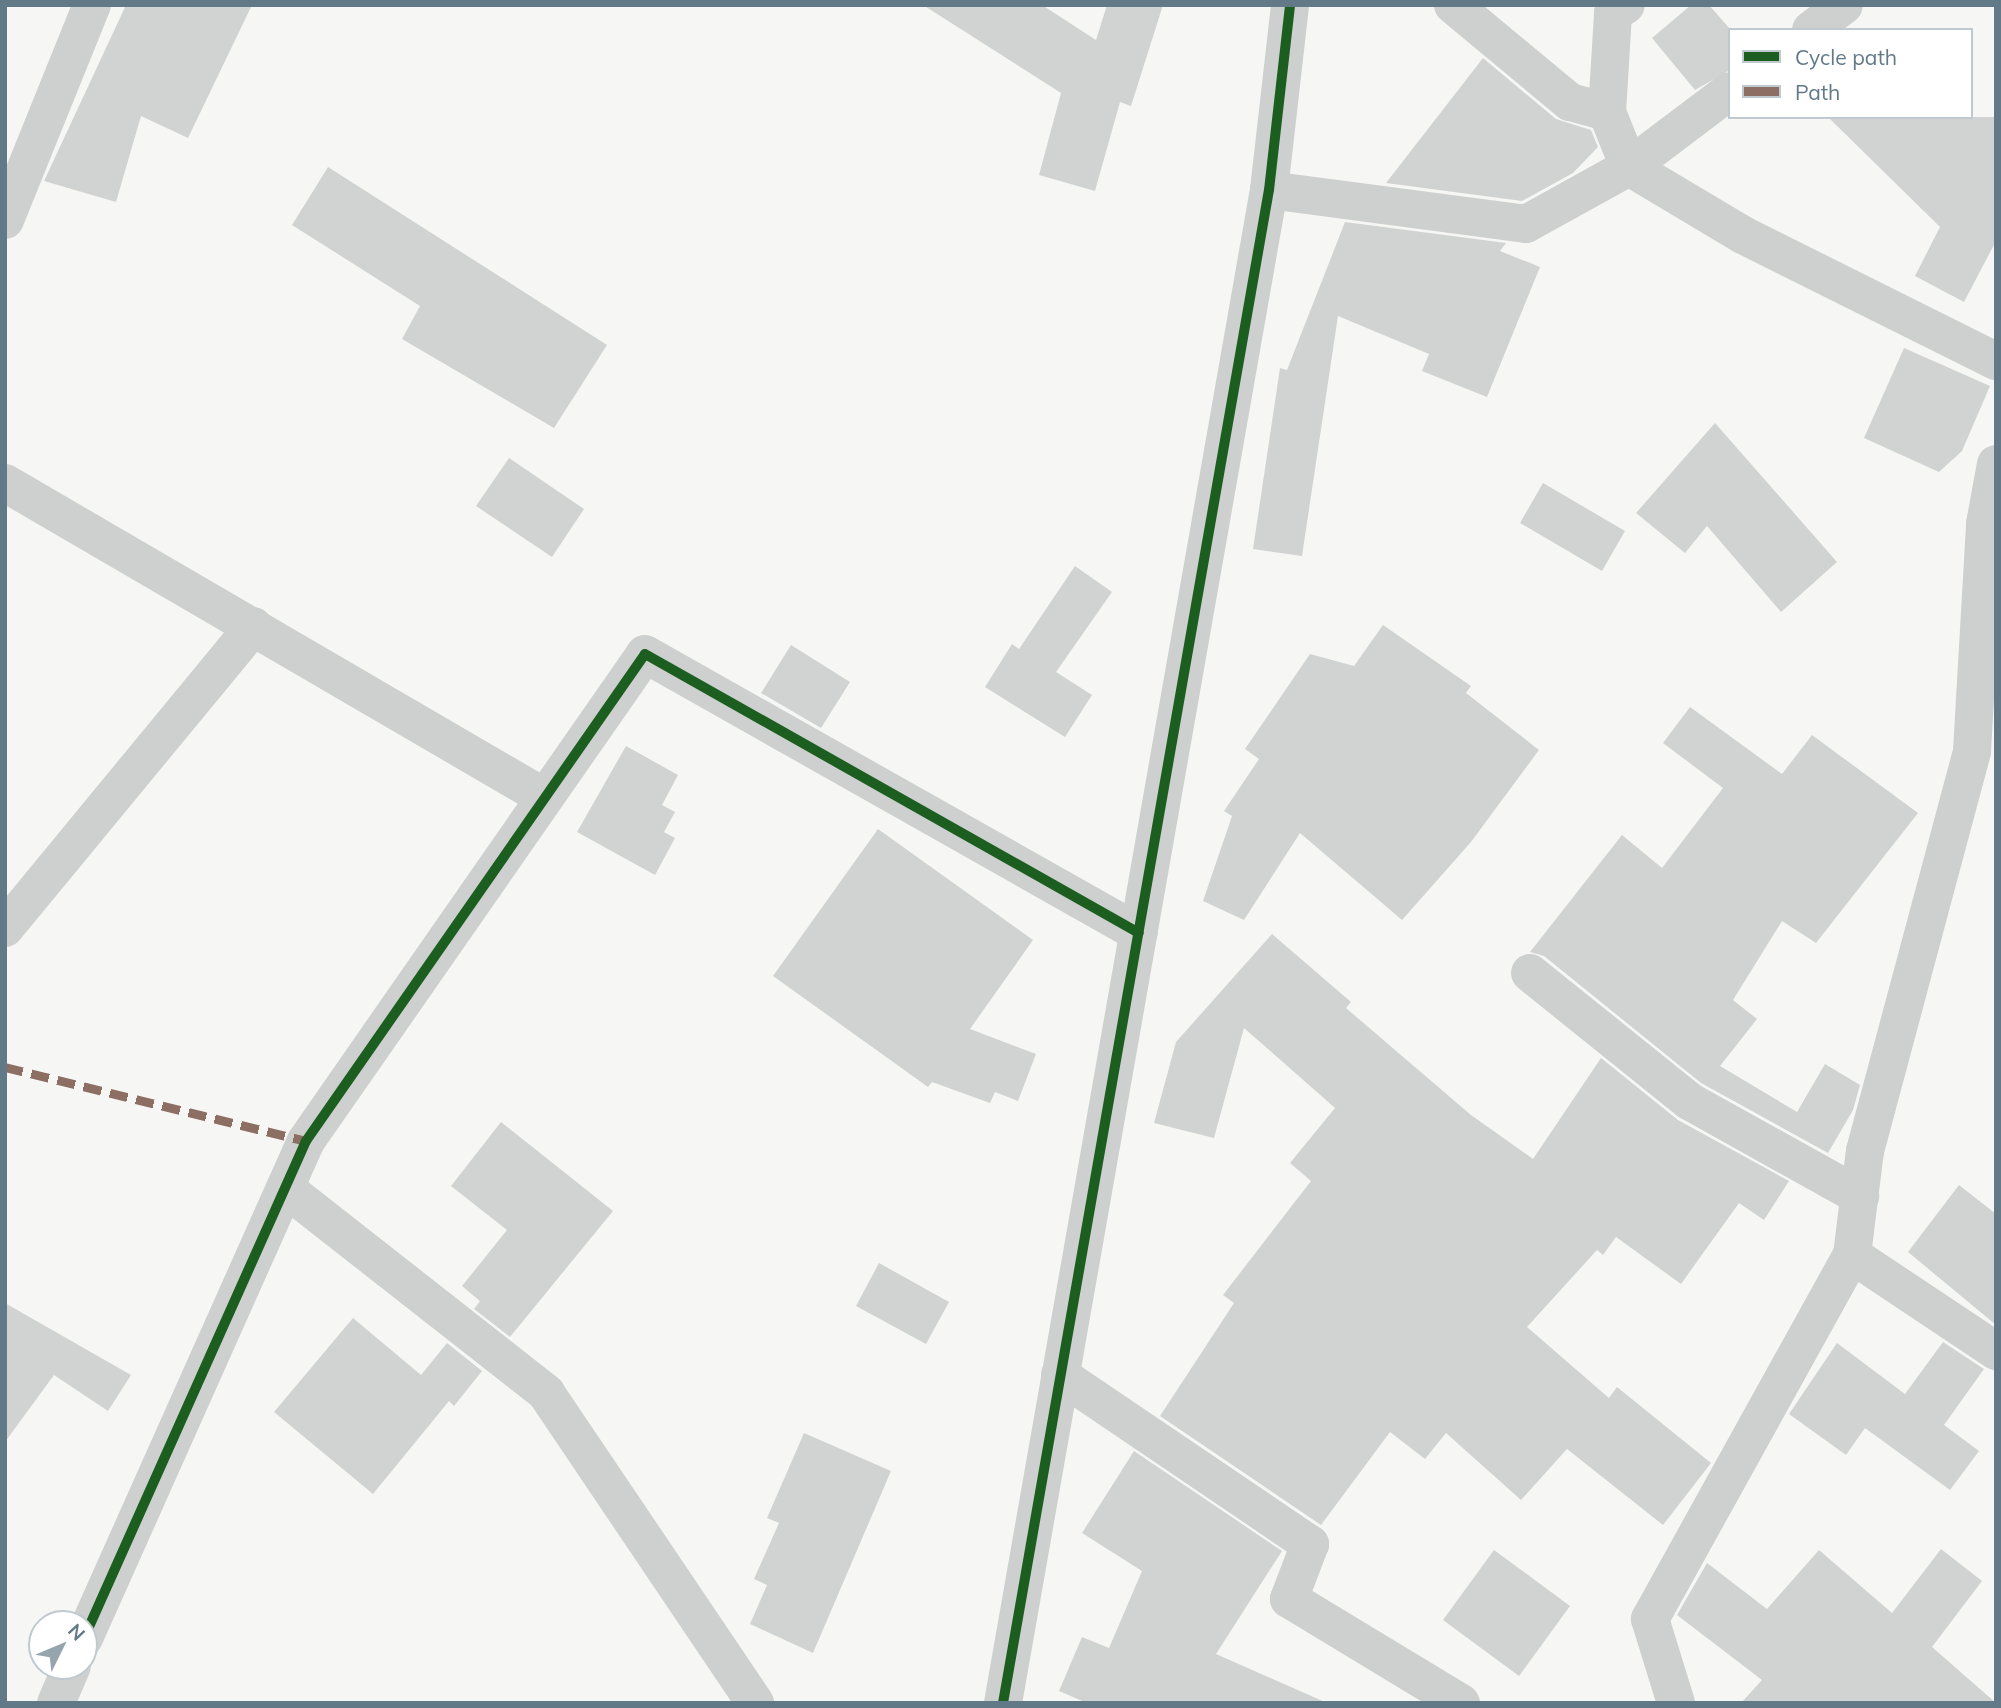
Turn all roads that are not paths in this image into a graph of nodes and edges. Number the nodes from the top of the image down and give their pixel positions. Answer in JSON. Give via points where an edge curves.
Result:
{"nodes":[{"id":1,"x":92,"y":5,"type":"edge"},
{"id":2,"x":1290,"y":5,"type":"edge"},
{"id":3,"x":1453,"y":5,"type":"edge"},
{"id":4,"x":1844,"y":5,"type":"edge"},
{"id":5,"x":1617,"y":8,"type":"edge"},
{"id":6,"x":1814,"y":28,"type":"edge"},
{"id":7,"x":1728,"y":93,"type":"edge"},
{"id":8,"x":1607,"y":111,"type":"junction"},
{"id":9,"x":1629,"y":167,"type":"junction"},
{"id":10,"x":1269,"y":190,"type":"junction"},
{"id":11,"x":5,"y":220,"type":"edge"},
{"id":12,"x":1996,"y":361,"type":"edge"},
{"id":13,"x":1996,"y":464,"type":"edge"},
{"id":14,"x":5,"y":483,"type":"edge"},
{"id":15,"x":254,"y":626,"type":"junction"},
{"id":16,"x":1984,"y":763,"type":"edge"},
{"id":17,"x":544,"y":797,"type":"junction"},
{"id":18,"x":5,"y":928,"type":"edge"},
{"id":19,"x":1139,"y":933,"type":"junction"},
{"id":20,"x":1530,"y":973,"type":"dead end"},
{"id":21,"x":285,"y":1188,"type":"junction"},
{"id":22,"x":1860,"y":1196,"type":"junction"},
{"id":23,"x":1852,"y":1255,"type":"junction"},
{"id":24,"x":1996,"y":1351,"type":"edge"},
{"id":25,"x":1060,"y":1375,"type":"junction"},
{"id":26,"x":97,"y":1610,"type":"edge"},
{"id":27,"x":66,"y":1680,"type":"edge"},
{"id":28,"x":56,"y":1703,"type":"edge"},
{"id":29,"x":755,"y":1703,"type":"edge"},
{"id":30,"x":1003,"y":1703,"type":"edge"},
{"id":31,"x":1461,"y":1703,"type":"edge"},
{"id":32,"x":1676,"y":1703,"type":"edge"}],
"edges":[{"from":1,"to":11,"type":"street"},
{"from":2,"to":10,"type":"street"},
{"from":3,"to":8,"type":"street","via":[[1570,102]]},
{"from":4,"to":6,"type":"street"},
{"from":5,"to":8,"type":"street"},
{"from":7,"to":9,"type":"street"},
{"from":8,"to":9,"type":"street"},
{"from":9,"to":10,"type":"street","via":[[1526,224]]},
{"from":9,"to":12,"type":"street","via":[[1743,235]]},
{"from":10,"to":19,"type":"street"},
{"from":13,"to":16,"type":"street","via":[[1985,524]]},
{"from":14,"to":15,"type":"street"},
{"from":15,"to":17,"type":"street"},
{"from":15,"to":18,"type":"street"},
{"from":16,"to":22,"type":"street","via":[[1865,1151]]},
{"from":17,"to":19,"type":"street","via":[[645,654]]},
{"from":17,"to":21,"type":"street","via":[[306,1141]]},
{"from":19,"to":25,"type":"street"},
{"from":20,"to":22,"type":"street","via":[[1689,1101]]},
{"from":21,"to":26,"type":"street"},
{"from":21,"to":29,"type":"street","via":[[546,1393]]},
{"from":22,"to":23,"type":"street"},
{"from":23,"to":24,"type":"street"},
{"from":23,"to":32,"type":"street","via":[[1650,1619]]},
{"from":25,"to":30,"type":"street"},
{"from":25,"to":31,"type":"street","via":[[1310,1544],[1289,1599]]},
{"from":27,"to":28,"type":"street"}]}
